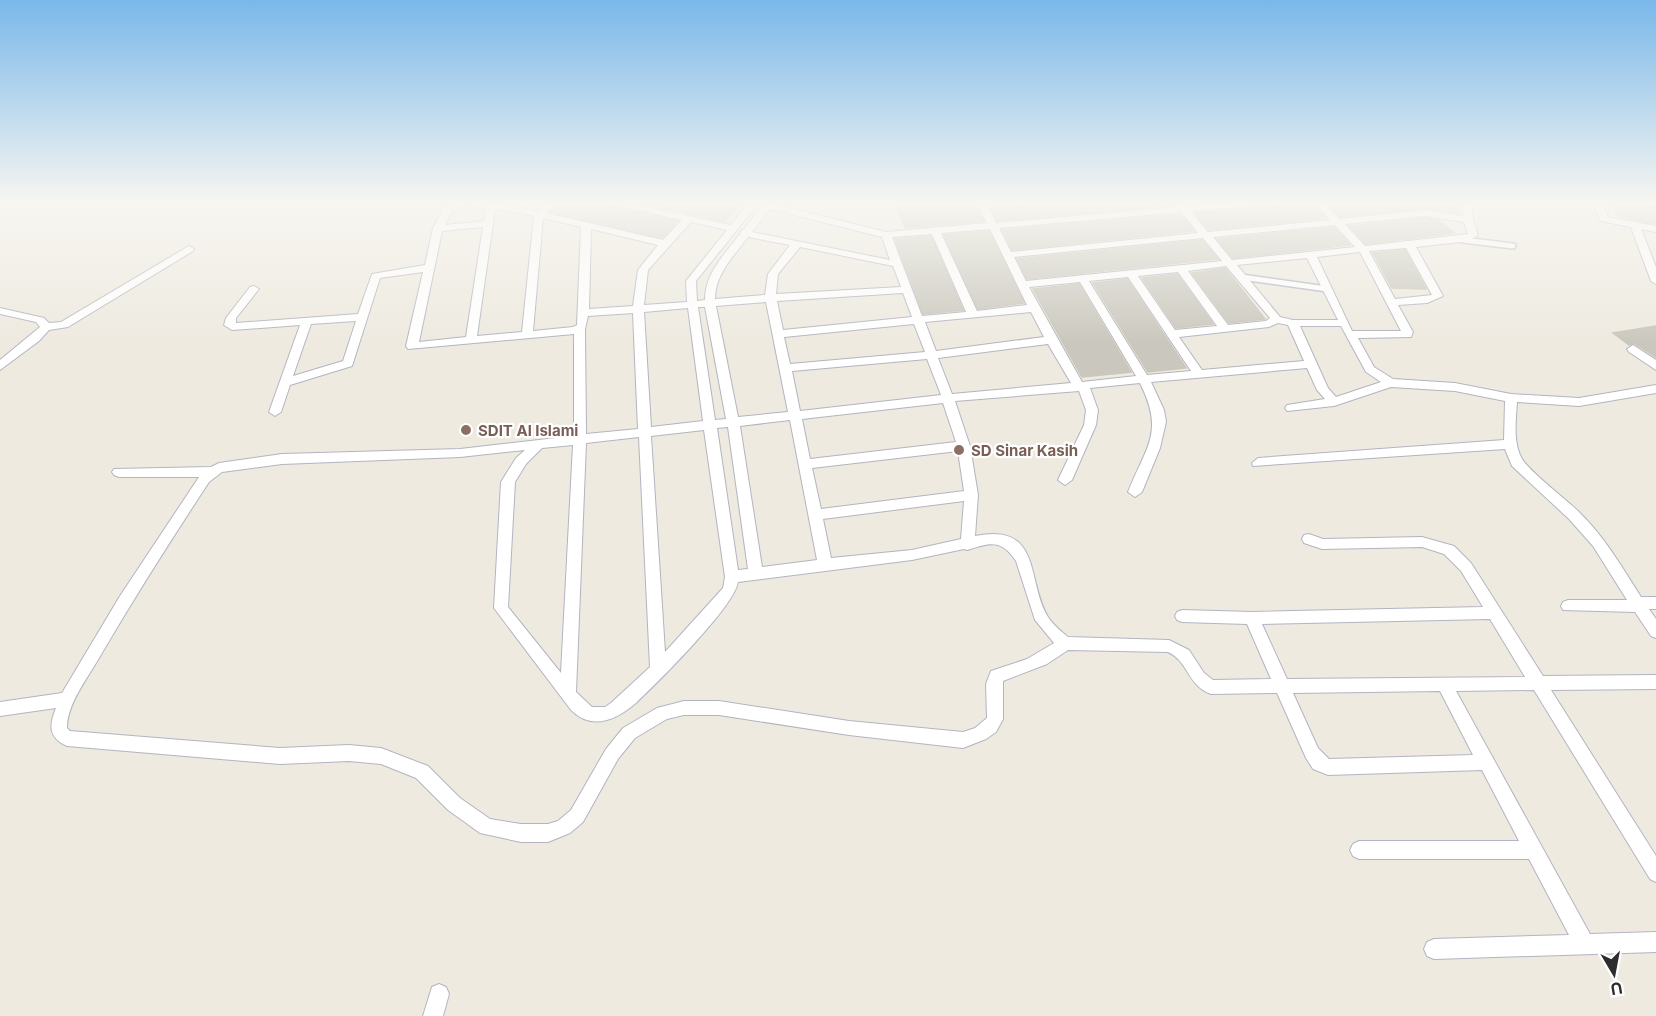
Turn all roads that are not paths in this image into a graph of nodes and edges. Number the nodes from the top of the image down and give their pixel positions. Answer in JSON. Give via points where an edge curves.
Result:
{"nodes":[{"id":1,"x":433,"y":248,"type":"edge"},
{"id":2,"x":485,"y":248,"type":"edge"},
{"id":3,"x":536,"y":248,"type":"edge"},
{"id":4,"x":585,"y":248,"type":"edge"},
{"id":5,"x":661,"y":248,"type":"edge"},
{"id":6,"x":722,"y":248,"type":"edge"},
{"id":7,"x":729,"y":248,"type":"edge"},
{"id":8,"x":793,"y":248,"type":"edge"},
{"id":9,"x":819,"y":248,"type":"edge"},
{"id":10,"x":891,"y":248,"type":"edge"},
{"id":11,"x":943,"y":248,"type":"edge"},
{"id":12,"x":1005,"y":248,"type":"edge"},
{"id":13,"x":1073,"y":248,"type":"edge"},
{"id":14,"x":1216,"y":248,"type":"edge"},
{"id":15,"x":1370,"y":248,"type":"edge"},
{"id":16,"x":1412,"y":248,"type":"edge"},
{"id":17,"x":189,"y":249,"type":"dead end"},
{"id":18,"x":1363,"y":249,"type":"junction"},
{"id":19,"x":1651,"y":251,"type":"edge"},
{"id":20,"x":1008,"y":255,"type":"junction"},
{"id":21,"x":1311,"y":256,"type":"junction"},
{"id":22,"x":1229,"y":263,"type":"junction"},
{"id":23,"x":897,"y":264,"type":"junction"},
{"id":24,"x":428,"y":268,"type":"junction"},
{"id":25,"x":1181,"y":268,"type":"junction"},
{"id":26,"x":1131,"y":274,"type":"junction"},
{"id":27,"x":1241,"y":277,"type":"junction"},
{"id":28,"x":1083,"y":279,"type":"junction"},
{"id":29,"x":1656,"y":281,"type":"edge"},
{"id":30,"x":1022,"y":285,"type":"junction"},
{"id":31,"x":254,"y":289,"type":"dead end"},
{"id":32,"x":1327,"y":289,"type":"junction"},
{"id":33,"x":908,"y":290,"type":"junction"},
{"id":34,"x":771,"y":298,"type":"junction"},
{"id":35,"x":710,"y":302,"type":"junction"},
{"id":36,"x":1393,"y":302,"type":"junction"},
{"id":37,"x":691,"y":304,"type":"junction"},
{"id":38,"x":1034,"y":308,"type":"junction"},
{"id":39,"x":638,"y":309,"type":"junction"},
{"id":40,"x":0,"y":311,"type":"edge"},
{"id":41,"x":583,"y":313,"type":"junction"},
{"id":42,"x":973,"y":315,"type":"junction"},
{"id":43,"x":361,"y":317,"type":"junction"},
{"id":44,"x":1276,"y":319,"type":"junction"},
{"id":45,"x":919,"y":320,"type":"junction"},
{"id":46,"x":307,"y":321,"type":"junction"},
{"id":47,"x":1293,"y":323,"type":"junction"},
{"id":48,"x":46,"y":327,"type":"junction"},
{"id":49,"x":1347,"y":328,"type":"junction"},
{"id":50,"x":580,"y":329,"type":"junction"},
{"id":51,"x":1225,"y":329,"type":"junction"},
{"id":52,"x":778,"y":334,"type":"junction"},
{"id":53,"x":1173,"y":334,"type":"junction"},
{"id":54,"x":527,"y":335,"type":"junction"},
{"id":55,"x":1051,"y":340,"type":"junction"},
{"id":56,"x":471,"y":341,"type":"junction"},
{"id":57,"x":1633,"y":349,"type":"dead end"},
{"id":58,"x":931,"y":355,"type":"junction"},
{"id":59,"x":1311,"y":364,"type":"junction"},
{"id":60,"x":0,"y":366,"type":"edge"},
{"id":61,"x":1656,"y":366,"type":"edge"},
{"id":62,"x":784,"y":368,"type":"junction"},
{"id":63,"x":1198,"y":373,"type":"junction"},
{"id":64,"x":1144,"y":380,"type":"junction"},
{"id":65,"x":285,"y":383,"type":"junction"},
{"id":66,"x":1390,"y":383,"type":"junction"},
{"id":67,"x":1082,"y":387,"type":"junction"},
{"id":68,"x":1656,"y":389,"type":"edge"},
{"id":69,"x":948,"y":398,"type":"junction"},
{"id":70,"x":1511,"y":398,"type":"junction"},
{"id":71,"x":1334,"y":402,"type":"junction"},
{"id":72,"x":1291,"y":408,"type":"dead end"},
{"id":73,"x":274,"y":412,"type":"dead end"},
{"id":74,"x":794,"y":415,"type":"junction"},
{"id":75,"x":734,"y":422,"type":"junction"},
{"id":76,"x":708,"y":424,"type":"junction"},
{"id":77,"x":646,"y":432,"type":"junction"},
{"id":78,"x":580,"y":439,"type":"junction"},
{"id":79,"x":539,"y":444,"type":"junction"},
{"id":80,"x":1510,"y":444,"type":"junction"},
{"id":81,"x":964,"y":446,"type":"junction"},
{"id":82,"x":1258,"y":463,"type":"dead end"},
{"id":83,"x":804,"y":464,"type":"junction"},
{"id":84,"x":119,"y":472,"type":"dead end"},
{"id":85,"x":213,"y":472,"type":"junction"},
{"id":86,"x":1065,"y":480,"type":"dead end"},
{"id":87,"x":1135,"y":492,"type":"dead end"},
{"id":88,"x":971,"y":495,"type":"junction"},
{"id":89,"x":814,"y":515,"type":"junction"},
{"id":90,"x":1309,"y":538,"type":"dead end"},
{"id":91,"x":967,"y":544,"type":"junction"},
{"id":92,"x":825,"y":564,"type":"junction"},
{"id":93,"x":756,"y":574,"type":"junction"},
{"id":94,"x":732,"y":578,"type":"junction"},
{"id":95,"x":1656,"y":603,"type":"edge"},
{"id":96,"x":1638,"y":605,"type":"junction"},
{"id":97,"x":1568,"y":606,"type":"dead end"},
{"id":98,"x":1496,"y":613,"type":"junction"},
{"id":99,"x":1182,"y":616,"type":"dead end"},
{"id":100,"x":1252,"y":618,"type":"junction"},
{"id":101,"x":1656,"y":632,"type":"edge"},
{"id":102,"x":1065,"y":643,"type":"junction"},
{"id":103,"x":658,"y":669,"type":"junction"},
{"id":104,"x":1656,"y":682,"type":"edge"},
{"id":105,"x":1444,"y":684,"type":"junction"},
{"id":106,"x":1539,"y":684,"type":"junction"},
{"id":107,"x":1283,"y":687,"type":"junction"},
{"id":108,"x":568,"y":693,"type":"junction"},
{"id":109,"x":67,"y":699,"type":"junction"},
{"id":110,"x":0,"y":709,"type":"edge"},
{"id":111,"x":1486,"y":762,"type":"junction"},
{"id":112,"x":1359,"y":850,"type":"dead end"},
{"id":113,"x":1534,"y":850,"type":"junction"},
{"id":114,"x":1656,"y":873,"type":"edge"},
{"id":115,"x":1656,"y":942,"type":"edge"},
{"id":116,"x":1585,"y":945,"type":"junction"},
{"id":117,"x":1434,"y":950,"type":"dead end"},
{"id":118,"x":439,"y":994,"type":"dead end"},
{"id":119,"x":433,"y":1016,"type":"edge"}],
"edges":[{"from":1,"to":24,"type":"street"},
{"from":2,"to":56,"type":"street"},
{"from":3,"to":54,"type":"street"},
{"from":4,"to":41,"type":"street"},
{"from":5,"to":39,"type":"street","via":[[643,270]]},
{"from":6,"to":37,"type":"street","via":[[691,281]]},
{"from":7,"to":35,"type":"street","via":[[712,281]]},
{"from":8,"to":34,"type":"street","via":[[772,273]]},
{"from":9,"to":23,"type":"street"},
{"from":10,"to":23,"type":"street"},
{"from":11,"to":42,"type":"street"},
{"from":12,"to":20,"type":"street"},
{"from":13,"to":20,"type":"street"},
{"from":14,"to":22,"type":"street"},
{"from":15,"to":18,"type":"street"},
{"from":16,"to":36,"type":"street","via":[[1438,296]]},
{"from":17,"to":48,"type":"street","via":[[64,325]]},
{"from":18,"to":21,"type":"street"},
{"from":18,"to":36,"type":"street"},
{"from":19,"to":29,"type":"street"},
{"from":20,"to":30,"type":"street"},
{"from":21,"to":22,"type":"street"},
{"from":21,"to":32,"type":"street"},
{"from":22,"to":25,"type":"street"},
{"from":22,"to":27,"type":"street"},
{"from":23,"to":33,"type":"street"},
{"from":24,"to":43,"type":"street","via":[[376,276]]},
{"from":24,"to":56,"type":"street","via":[[412,346]]},
{"from":25,"to":26,"type":"street"},
{"from":25,"to":51,"type":"street"},
{"from":26,"to":28,"type":"street"},
{"from":26,"to":53,"type":"street"},
{"from":27,"to":32,"type":"lane"},
{"from":27,"to":44,"type":"street"},
{"from":28,"to":30,"type":"street"},
{"from":28,"to":64,"type":"street"},
{"from":30,"to":38,"type":"street"},
{"from":31,"to":46,"type":"street","via":[[231,318],[232,327]]},
{"from":32,"to":49,"type":"street"},
{"from":33,"to":34,"type":"street"},
{"from":33,"to":45,"type":"street"},
{"from":34,"to":35,"type":"street"},
{"from":34,"to":52,"type":"street"},
{"from":35,"to":37,"type":"street"},
{"from":35,"to":75,"type":"street"},
{"from":36,"to":49,"type":"street","via":[[1407,335]]},
{"from":37,"to":39,"type":"street"},
{"from":37,"to":76,"type":"street"},
{"from":38,"to":42,"type":"street"},
{"from":38,"to":55,"type":"street"},
{"from":39,"to":41,"type":"street"},
{"from":39,"to":77,"type":"street"},
{"from":40,"to":48,"type":"street","via":[[40,320]]},
{"from":41,"to":50,"type":"street"},
{"from":42,"to":45,"type":"street"},
{"from":43,"to":46,"type":"street"},
{"from":43,"to":65,"type":"street","via":[[348,363]]},
{"from":44,"to":47,"type":"street"},
{"from":44,"to":51,"type":"street","via":[[1269,324]]},
{"from":45,"to":52,"type":"street"},
{"from":45,"to":58,"type":"street"},
{"from":46,"to":65,"type":"street"},
{"from":47,"to":49,"type":"street"},
{"from":47,"to":59,"type":"street"},
{"from":48,"to":60,"type":"street"},
{"from":49,"to":66,"type":"street","via":[[1370,369]]},
{"from":50,"to":54,"type":"street"},
{"from":50,"to":78,"type":"street"},
{"from":51,"to":53,"type":"street"},
{"from":52,"to":62,"type":"street"},
{"from":53,"to":63,"type":"street"},
{"from":54,"to":56,"type":"street"},
{"from":55,"to":58,"type":"street"},
{"from":55,"to":67,"type":"street"},
{"from":57,"to":61,"type":"street"},
{"from":58,"to":62,"type":"street"},
{"from":58,"to":69,"type":"street"},
{"from":59,"to":63,"type":"street"},
{"from":59,"to":71,"type":"street","via":[[1323,390]]},
{"from":62,"to":74,"type":"street"},
{"from":63,"to":64,"type":"street"},
{"from":64,"to":67,"type":"street"},
{"from":64,"to":87,"type":"street","via":[[1160,419]]},
{"from":65,"to":73,"type":"street"},
{"from":66,"to":70,"type":"street","via":[[1466,388]]},
{"from":66,"to":71,"type":"street"},
{"from":67,"to":69,"type":"street"},
{"from":67,"to":86,"type":"street","via":[[1092,410],[1090,425]]},
{"from":68,"to":70,"type":"street","via":[[1579,402]]},
{"from":69,"to":74,"type":"street"},
{"from":69,"to":81,"type":"street"},
{"from":70,"to":80,"type":"street"},
{"from":71,"to":72,"type":"street"},
{"from":74,"to":75,"type":"street"},
{"from":74,"to":83,"type":"street"},
{"from":75,"to":76,"type":"street"},
{"from":75,"to":93,"type":"street"},
{"from":76,"to":77,"type":"street"},
{"from":76,"to":94,"type":"street"},
{"from":77,"to":78,"type":"street"},
{"from":77,"to":103,"type":"street"},
{"from":78,"to":79,"type":"street"},
{"from":78,"to":108,"type":"street"},
{"from":79,"to":85,"type":"street","via":[[437,455],[282,459],[238,464]]},
{"from":79,"to":108,"type":"street","via":[[521,461],[508,482],[501,608]]},
{"from":80,"to":82,"type":"street"},
{"from":80,"to":96,"type":"street","via":[[1524,471],[1598,542]]},
{"from":81,"to":83,"type":"street"},
{"from":81,"to":88,"type":"street"},
{"from":83,"to":89,"type":"street"},
{"from":84,"to":85,"type":"street"},
{"from":85,"to":109,"type":"street","via":[[204,479],[125,600]]},
{"from":88,"to":89,"type":"street"},
{"from":88,"to":91,"type":"street"},
{"from":89,"to":92,"type":"street"},
{"from":90,"to":98,"type":"street","via":[[1315,543],[1438,545],[1458,557]]},
{"from":91,"to":92,"type":"street","via":[[912,555]]},
{"from":91,"to":102,"type":"street","via":[[991,538],[1011,545],[1028,571],[1041,619]]},
{"from":92,"to":93,"type":"street"},
{"from":93,"to":94,"type":"street"},
{"from":94,"to":103,"type":"street","via":[[730,590],[720,604]]},
{"from":95,"to":96,"type":"street"},
{"from":96,"to":97,"type":"street"},
{"from":96,"to":101,"type":"street"},
{"from":98,"to":100,"type":"street"},
{"from":98,"to":106,"type":"street"},
{"from":99,"to":100,"type":"street"},
{"from":100,"to":107,"type":"street"},
{"from":102,"to":107,"type":"street","via":[[1169,646],[1183,652],[1207,686]]},
{"from":102,"to":109,"type":"street","via":[[1038,663],[997,676],[994,720],[980,736],[963,740],[710,707],[663,713],[629,733],[612,754],[577,816],[548,833],[486,827],[453,804],[422,772],[381,756],[280,756],[67,738],[59,732],[58,720]]},
{"from":103,"to":108,"type":"street","via":[[621,704],[597,716],[584,713]]},
{"from":104,"to":106,"type":"street"},
{"from":105,"to":106,"type":"street"},
{"from":105,"to":107,"type":"street"},
{"from":105,"to":111,"type":"street"},
{"from":106,"to":114,"type":"street"},
{"from":107,"to":111,"type":"street","via":[[1312,753],[1328,767]]},
{"from":109,"to":110,"type":"street"},
{"from":111,"to":113,"type":"street"},
{"from":112,"to":113,"type":"street"},
{"from":113,"to":116,"type":"street"},
{"from":115,"to":116,"type":"street"},
{"from":116,"to":117,"type":"street"},
{"from":118,"to":119,"type":"street"}]}
